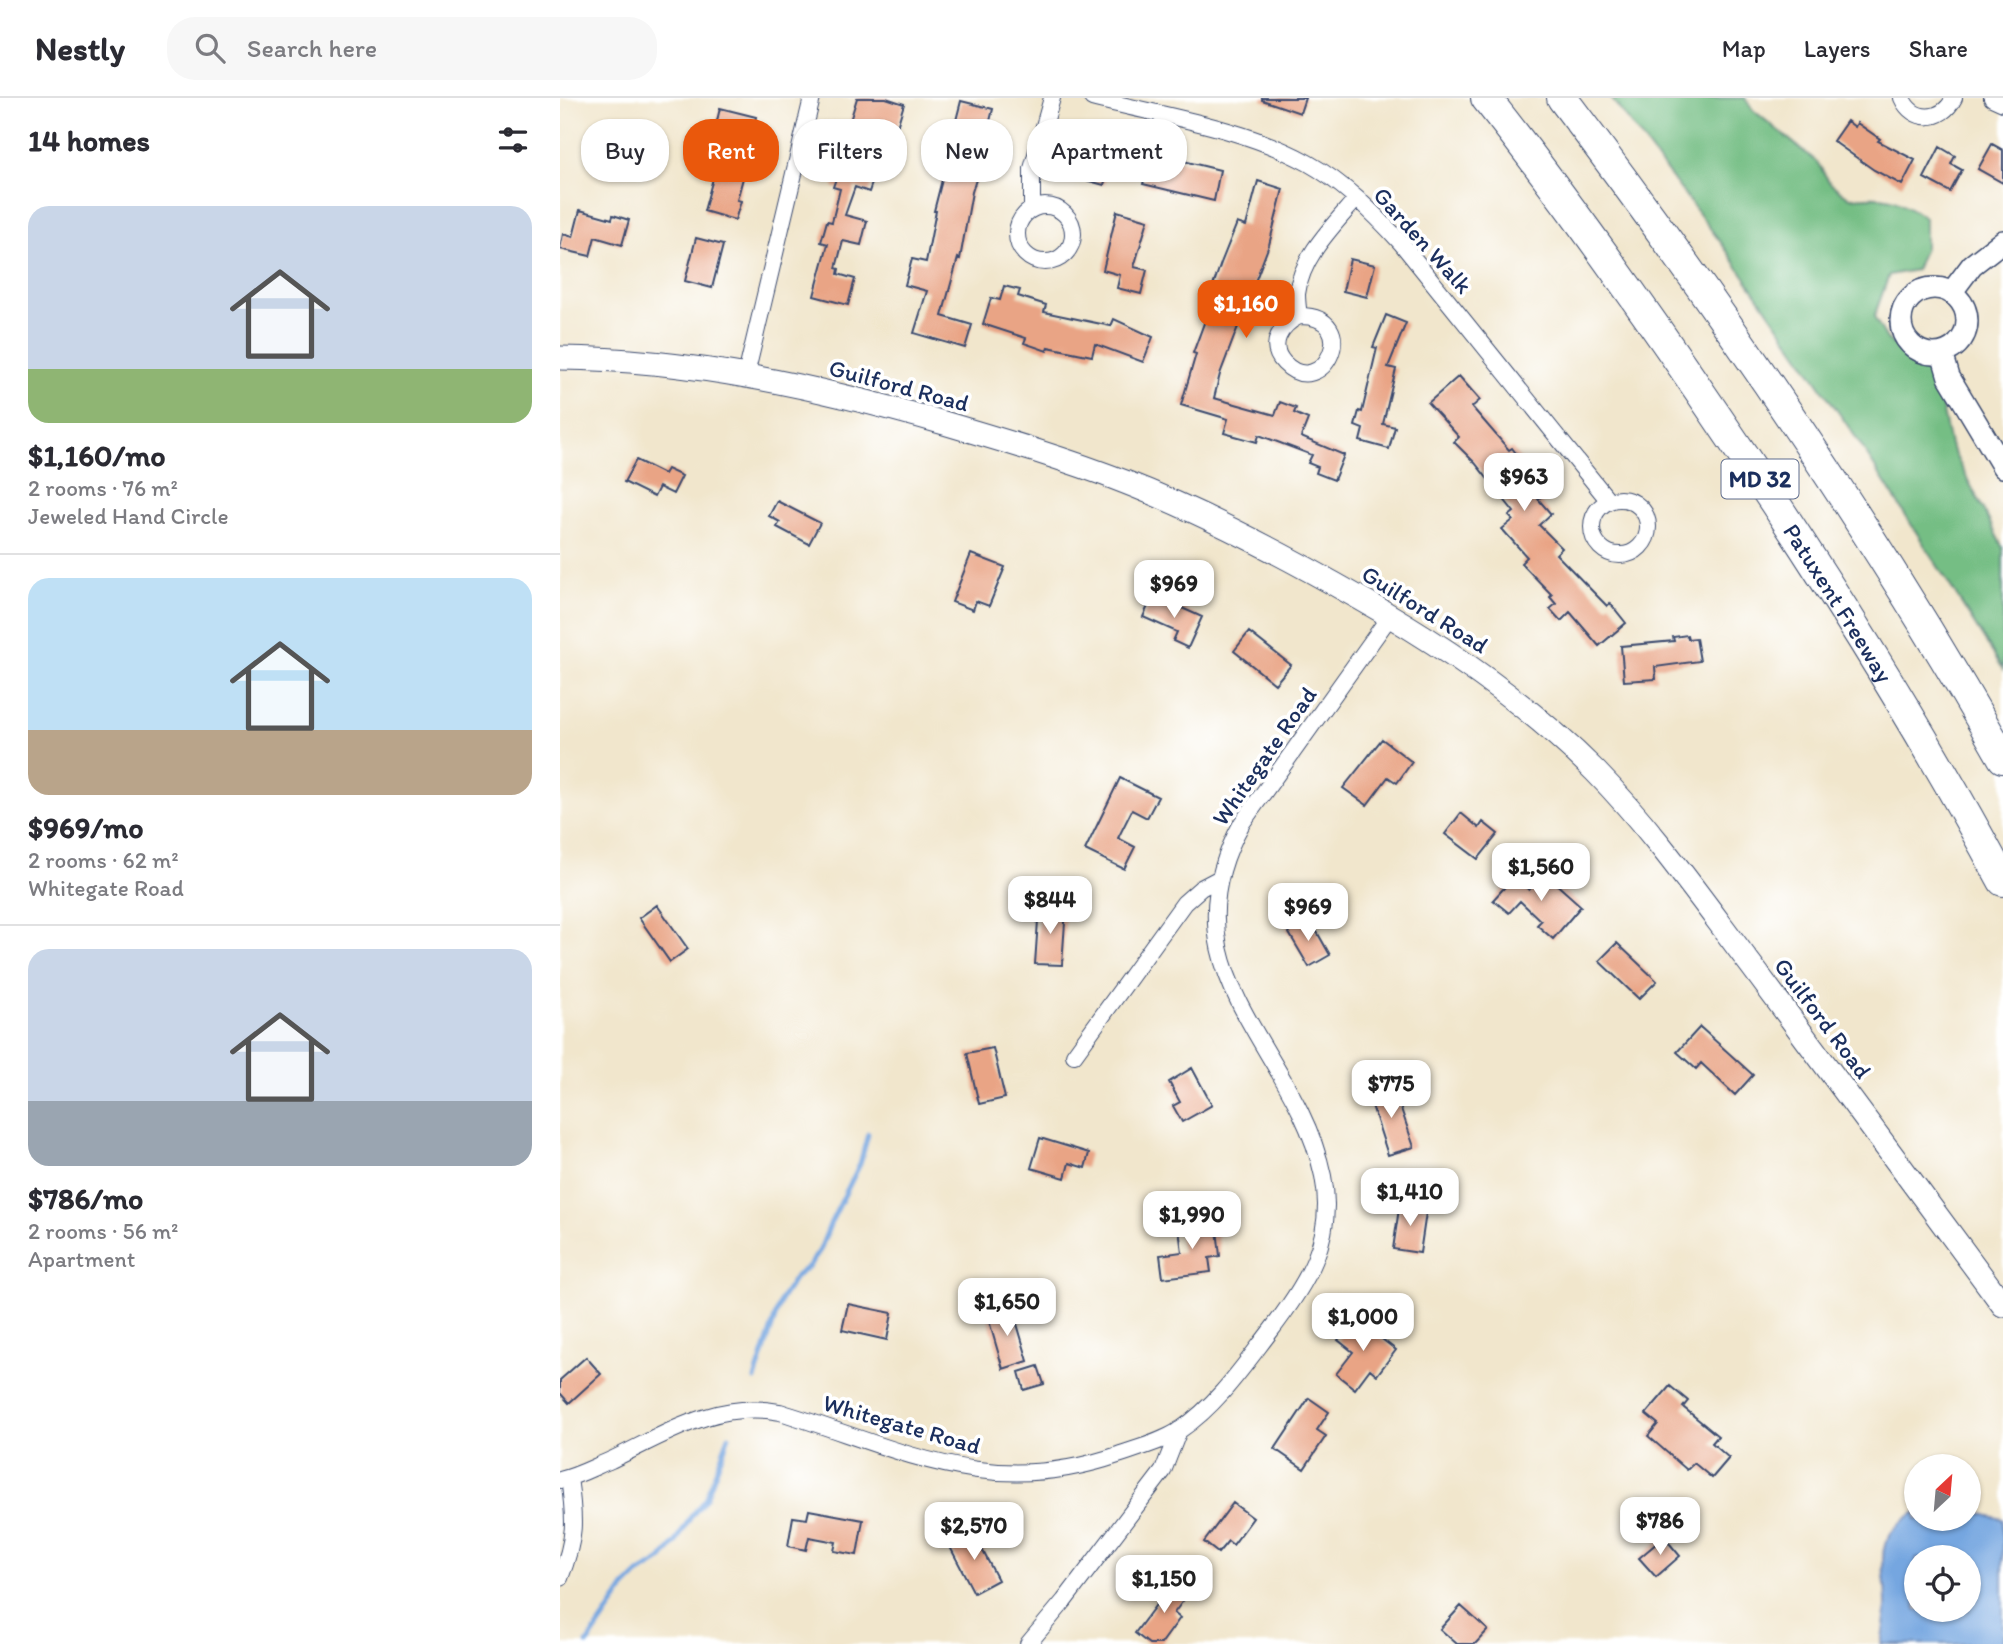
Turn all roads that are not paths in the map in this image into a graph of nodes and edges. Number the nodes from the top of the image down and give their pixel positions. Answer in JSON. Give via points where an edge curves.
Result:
{"nodes":[{"id":1,"x":812,"y":98,"type":"edge"},
{"id":2,"x":1052,"y":98,"type":"edge"},
{"id":3,"x":1092,"y":98,"type":"edge"},
{"id":4,"x":1486,"y":98,"type":"edge"},
{"id":5,"x":1562,"y":98,"type":"edge"},
{"id":6,"x":1902,"y":98,"type":"edge"},
{"id":7,"x":1954,"y":98,"type":"edge"},
{"id":8,"x":1992,"y":98,"type":"edge"},
{"id":9,"x":2003,"y":103,"type":"edge"},
{"id":10,"x":1356,"y":199,"type":"junction"},
{"id":11,"x":1032,"y":209,"type":"dead end"},
{"id":12,"x":2003,"y":241,"type":"edge"},
{"id":13,"x":1951,"y":293,"type":"junction"},
{"id":14,"x":1299,"y":316,"type":"dead end"},
{"id":15,"x":1942,"y":353,"type":"junction"},
{"id":16,"x":560,"y":358,"type":"edge"},
{"id":17,"x":746,"y":375,"type":"junction"},
{"id":18,"x":2003,"y":467,"type":"edge"},
{"id":19,"x":1609,"y":501,"type":"dead end"},
{"id":20,"x":1390,"y":616,"type":"junction"},
{"id":21,"x":2003,"y":758,"type":"edge"},
{"id":22,"x":1220,"y":878,"type":"junction"},
{"id":23,"x":2003,"y":881,"type":"edge"},
{"id":24,"x":1074,"y":1055,"type":"dead end"},
{"id":25,"x":2003,"y":1305,"type":"edge"},
{"id":26,"x":1179,"y":1430,"type":"junction"},
{"id":27,"x":564,"y":1479,"type":"edge"},
{"id":28,"x":560,"y":1578,"type":"edge"},
{"id":29,"x":1028,"y":1644,"type":"edge"}],
"edges":[{"from":1,"to":17,"type":"street"},
{"from":2,"to":11,"type":"street","via":[[1032,169]]},
{"from":3,"to":10,"type":"street","name":"Garden Walk","via":[[1227,131],[1284,151]]},
{"from":4,"to":23,"type":"highway","name":"Patuxent Freeway","number":"MD 32","via":[[1582,225],[1780,509]]},
{"from":5,"to":21,"type":"highway","number":"MD 32","via":[[1725,321],[1833,479]]},
{"from":6,"to":7,"type":"street","via":[[1913,113],[1931,117],[1950,107]]},
{"from":8,"to":9,"type":"street"},
{"from":10,"to":14,"type":"street","via":[[1307,263],[1297,295]]},
{"from":10,"to":19,"type":"street","name":"Garden Walk","via":[[1402,243]]},
{"from":12,"to":13,"type":"street","via":[[1972,265]]},
{"from":13,"to":15,"type":"street","via":[[1964,306],[1966,329],[1952,349]]},
{"from":13,"to":15,"type":"street","via":[[1937,288],[1917,293],[1901,314],[1904,335],[1911,345],[1919,351]]},
{"from":15,"to":18,"type":"street","via":[[1949,377]]},
{"from":16,"to":17,"type":"main road","name":"Guilford Road"},
{"from":17,"to":20,"type":"main road","name":"Guilford Road","via":[[903,411],[1126,482],[1240,534]]},
{"from":20,"to":22,"type":"street","name":"Whitegate Road","via":[[1242,823],[1227,850]]},
{"from":20,"to":25,"type":"main road","name":"Guilford Road","via":[[1523,706],[1630,809]]},
{"from":22,"to":24,"type":"street","via":[[1184,903]]},
{"from":22,"to":26,"type":"street","name":"Whitegate Road","via":[[1216,908],[1225,970],[1311,1138],[1323,1176],[1325,1227],[1310,1273],[1280,1318],[1215,1399]]},
{"from":26,"to":27,"type":"street","name":"Whitegate Road","via":[[1147,1445],[1073,1467],[977,1472],[942,1465],[780,1412],[741,1408],[696,1419]]},
{"from":26,"to":29,"type":"street","via":[[1163,1471]]},
{"from":27,"to":28,"type":"street","via":[[574,1513],[569,1555]]}]}
